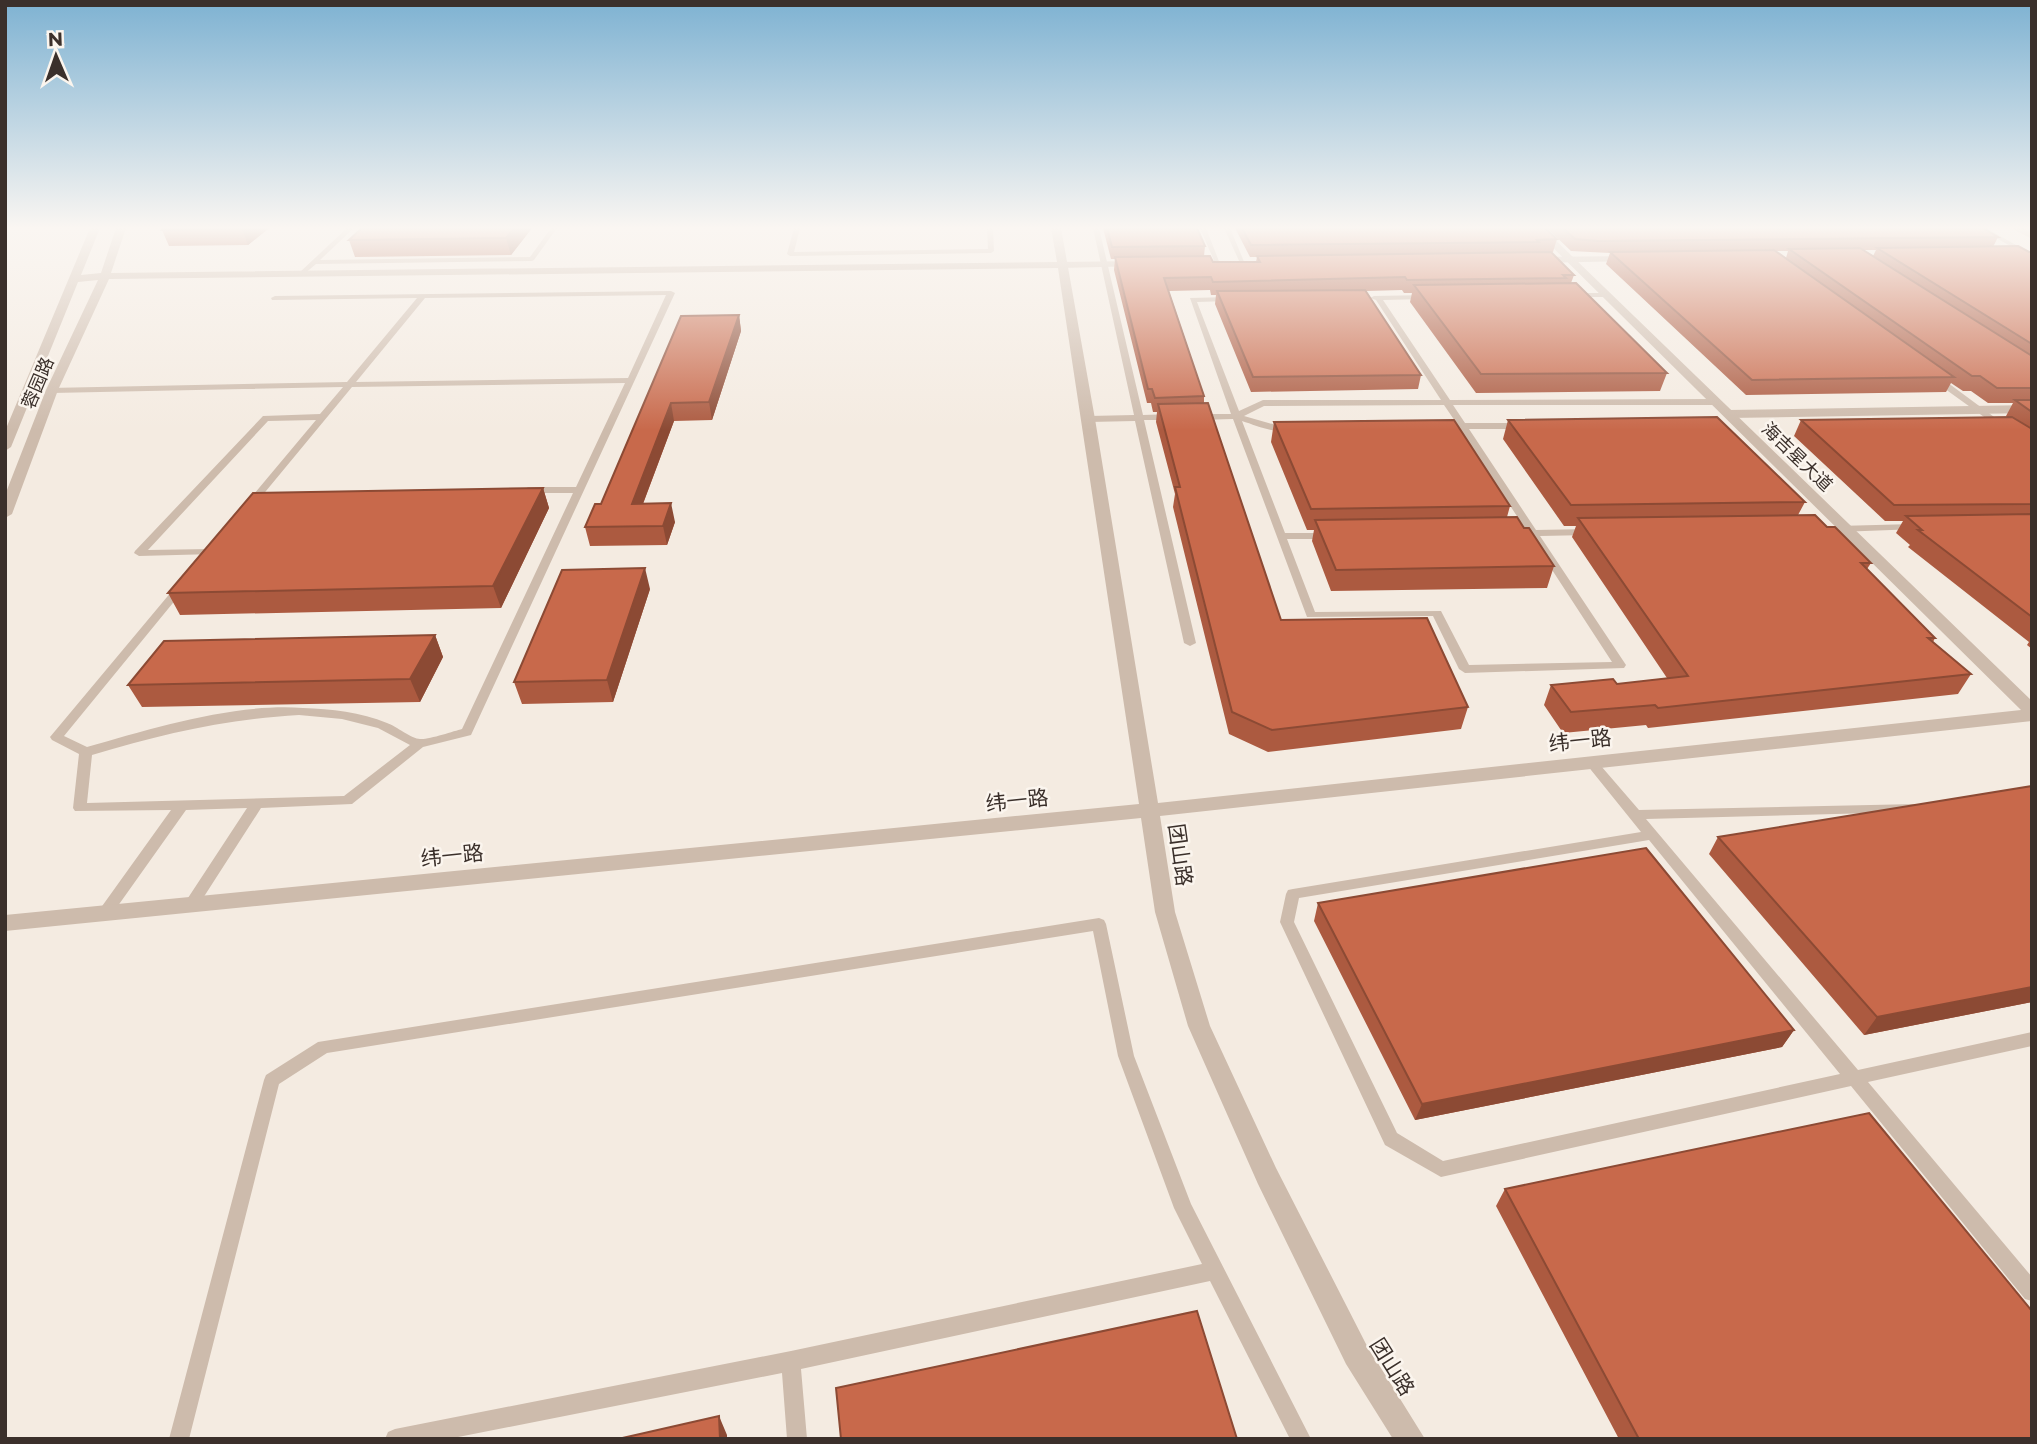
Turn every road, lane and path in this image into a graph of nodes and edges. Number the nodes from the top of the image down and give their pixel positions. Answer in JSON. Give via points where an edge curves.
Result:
{"nodes":[{"id":1,"x":69,"y":295,"type":"edge"},
{"id":2,"x":96,"y":295,"type":"edge"},
{"id":3,"x":474,"y":295,"type":"edge"},
{"id":4,"x":670,"y":295,"type":"edge"},
{"id":5,"x":1067,"y":295,"type":"edge"},
{"id":6,"x":1111,"y":295,"type":"edge"},
{"id":7,"x":1606,"y":295,"type":"edge"},
{"id":8,"x":423,"y":296,"type":"junction"},
{"id":9,"x":1432,"y":297,"type":"edge"},
{"id":10,"x":275,"y":298,"type":"dead end"},
{"id":11,"x":1364,"y":298,"type":"edge"},
{"id":12,"x":1378,"y":298,"type":"junction"},
{"id":13,"x":1246,"y":299,"type":"edge"},
{"id":14,"x":1924,"y":370,"type":"edge"},
{"id":15,"x":632,"y":380,"type":"junction"},
{"id":16,"x":349,"y":385,"type":"junction"},
{"id":17,"x":52,"y":390,"type":"junction"},
{"id":18,"x":1446,"y":401,"type":"junction"},
{"id":19,"x":1716,"y":402,"type":"junction"},
{"id":20,"x":2032,"y":409,"type":"edge"},
{"id":21,"x":1980,"y":410,"type":"junction"},
{"id":22,"x":1236,"y":416,"type":"junction"},
{"id":23,"x":323,"y":417,"type":"junction"},
{"id":24,"x":1180,"y":417,"type":"edge"},
{"id":25,"x":1194,"y":417,"type":"edge"},
{"id":26,"x":1139,"y":418,"type":"junction"},
{"id":27,"x":1089,"y":419,"type":"junction"},
{"id":28,"x":1730,"y":420,"type":"junction"},
{"id":29,"x":1449,"y":426,"type":"edge"},
{"id":30,"x":1462,"y":426,"type":"junction"},
{"id":31,"x":1531,"y":426,"type":"edge"},
{"id":32,"x":1301,"y":428,"type":"edge"},
{"id":33,"x":2011,"y":433,"type":"edge"},
{"id":34,"x":5,"y":447,"type":"edge"},
{"id":35,"x":580,"y":490,"type":"junction"},
{"id":36,"x":513,"y":491,"type":"edge"},
{"id":37,"x":258,"y":494,"type":"junction"},
{"id":38,"x":272,"y":494,"type":"edge"},
{"id":39,"x":242,"y":513,"type":"edge"},
{"id":40,"x":5,"y":514,"type":"edge"},
{"id":41,"x":1925,"y":527,"type":"edge"},
{"id":42,"x":1838,"y":529,"type":"junction"},
{"id":43,"x":1601,"y":532,"type":"edge"},
{"id":44,"x":1519,"y":533,"type":"edge"},
{"id":45,"x":1533,"y":533,"type":"junction"},
{"id":46,"x":1281,"y":536,"type":"junction"},
{"id":47,"x":1337,"y":536,"type":"edge"},
{"id":48,"x":218,"y":542,"type":"edge"},
{"id":49,"x":210,"y":552,"type":"junction"},
{"id":50,"x":202,"y":562,"type":"edge"},
{"id":51,"x":185,"y":583,"type":"edge"},
{"id":52,"x":1190,"y":643,"type":"dead end"},
{"id":53,"x":2032,"y":713,"type":"edge"},
{"id":54,"x":419,"y":744,"type":"junction"},
{"id":55,"x":86,"y":752,"type":"junction"},
{"id":56,"x":1591,"y":762,"type":"junction"},
{"id":57,"x":257,"y":803,"type":"junction"},
{"id":58,"x":182,"y":805,"type":"junction"},
{"id":59,"x":1912,"y":807,"type":"edge"},
{"id":60,"x":1151,"y":810,"type":"junction"},
{"id":61,"x":1635,"y":815,"type":"junction"},
{"id":62,"x":1652,"y":835,"type":"junction"},
{"id":63,"x":191,"y":905,"type":"junction"},
{"id":64,"x":105,"y":913,"type":"junction"},
{"id":65,"x":5,"y":923,"type":"edge"},
{"id":66,"x":2032,"y":1039,"type":"edge"},
{"id":67,"x":1854,"y":1078,"type":"junction"},
{"id":68,"x":1214,"y":1271,"type":"junction"},
{"id":69,"x":2032,"y":1292,"type":"edge"},
{"id":70,"x":791,"y":1362,"type":"junction"},
{"id":71,"x":179,"y":1439,"type":"edge"},
{"id":72,"x":396,"y":1439,"type":"edge"},
{"id":73,"x":797,"y":1439,"type":"edge"},
{"id":74,"x":1301,"y":1439,"type":"edge"},
{"id":75,"x":1410,"y":1439,"type":"edge"}],
"edges":[{"from":1,"to":34,"type":"street","name":"蓉园路"},
{"from":2,"to":17,"type":"street","name":"蓉园路"},
{"from":3,"to":8,"type":"lane"},
{"from":4,"to":15,"type":"lane"},
{"from":5,"to":27,"type":"street","name":"团山路"},
{"from":6,"to":26,"type":"lane"},
{"from":7,"to":19,"type":"street","name":"海吉星大道"},
{"from":8,"to":10,"type":"lane"},
{"from":8,"to":16,"type":"lane"},
{"from":9,"to":12,"type":"lane"},
{"from":11,"to":12,"type":"lane"},
{"from":12,"to":18,"type":"lane"},
{"from":13,"to":22,"type":"lane","via":[[1193,300]]},
{"from":14,"to":21,"type":"lane"},
{"from":15,"to":16,"type":"lane"},
{"from":15,"to":35,"type":"lane"},
{"from":16,"to":17,"type":"lane"},
{"from":16,"to":23,"type":"lane"},
{"from":17,"to":40,"type":"street","name":"蓉园路"},
{"from":18,"to":19,"type":"lane"},
{"from":18,"to":22,"type":"lane","via":[[1262,403]]},
{"from":18,"to":30,"type":"lane"},
{"from":19,"to":28,"type":"street","name":"海吉星大道"},
{"from":20,"to":21,"type":"street"},
{"from":21,"to":28,"type":"street"},
{"from":21,"to":33,"type":"lane"},
{"from":22,"to":25,"type":"lane"},
{"from":22,"to":32,"type":"lane","via":[[1275,428]]},
{"from":22,"to":46,"type":"lane"},
{"from":23,"to":37,"type":"lane"},
{"from":23,"to":49,"type":"lane","via":[[266,418],[139,553]]},
{"from":24,"to":26,"type":"lane"},
{"from":26,"to":27,"type":"lane"},
{"from":26,"to":52,"type":"lane"},
{"from":27,"to":60,"type":"street","name":"团山路"},
{"from":28,"to":42,"type":"street","name":"海吉星大道"},
{"from":29,"to":30,"type":"lane"},
{"from":30,"to":31,"type":"lane"},
{"from":30,"to":45,"type":"lane"},
{"from":35,"to":36,"type":"lane"},
{"from":35,"to":54,"type":"lane","via":[[467,732]]},
{"from":37,"to":38,"type":"lane"},
{"from":37,"to":39,"type":"lane"},
{"from":41,"to":42,"type":"lane"},
{"from":42,"to":53,"type":"street","name":"海吉星大道"},
{"from":43,"to":45,"type":"lane"},
{"from":44,"to":45,"type":"lane"},
{"from":45,"to":46,"type":"lane","via":[[1620,665],[1465,669],[1437,613],[1311,615]]},
{"from":46,"to":47,"type":"lane"},
{"from":48,"to":49,"type":"lane"},
{"from":49,"to":50,"type":"lane"},
{"from":51,"to":55,"type":"lane","via":[[56,737]]},
{"from":53,"to":56,"type":"street","name":"纬一路"},
{"from":54,"to":55,"type":"lane","via":[[395,727],[352,716],[261,712],[151,732]]},
{"from":54,"to":57,"type":"lane","via":[[347,800]]},
{"from":55,"to":58,"type":"lane","via":[[80,808]]},
{"from":56,"to":60,"type":"street","name":"纬一路"},
{"from":56,"to":61,"type":"lane"},
{"from":57,"to":58,"type":"lane"},
{"from":57,"to":63,"type":"lane"},
{"from":58,"to":64,"type":"lane"},
{"from":59,"to":61,"type":"lane"},
{"from":60,"to":63,"type":"street","name":"纬一路"},
{"from":60,"to":75,"type":"street","name":"团山路","via":[[1165,912],[1199,1026],[1266,1177],[1356,1354]]},
{"from":61,"to":62,"type":"lane"},
{"from":62,"to":67,"type":"lane"},
{"from":62,"to":67,"type":"lane","via":[[1293,894],[1287,922],[1391,1139],[1441,1169]]},
{"from":63,"to":64,"type":"street","name":"纬一路"},
{"from":64,"to":65,"type":"street","name":"纬一路"},
{"from":66,"to":67,"type":"lane"},
{"from":67,"to":69,"type":"lane"},
{"from":68,"to":70,"type":"lane"},
{"from":68,"to":71,"type":"lane","via":[[1183,1208],[1126,1056],[1099,923],[324,1046],[272,1080]]},
{"from":68,"to":74,"type":"lane"},
{"from":70,"to":72,"type":"lane"},
{"from":70,"to":73,"type":"lane"}]}
